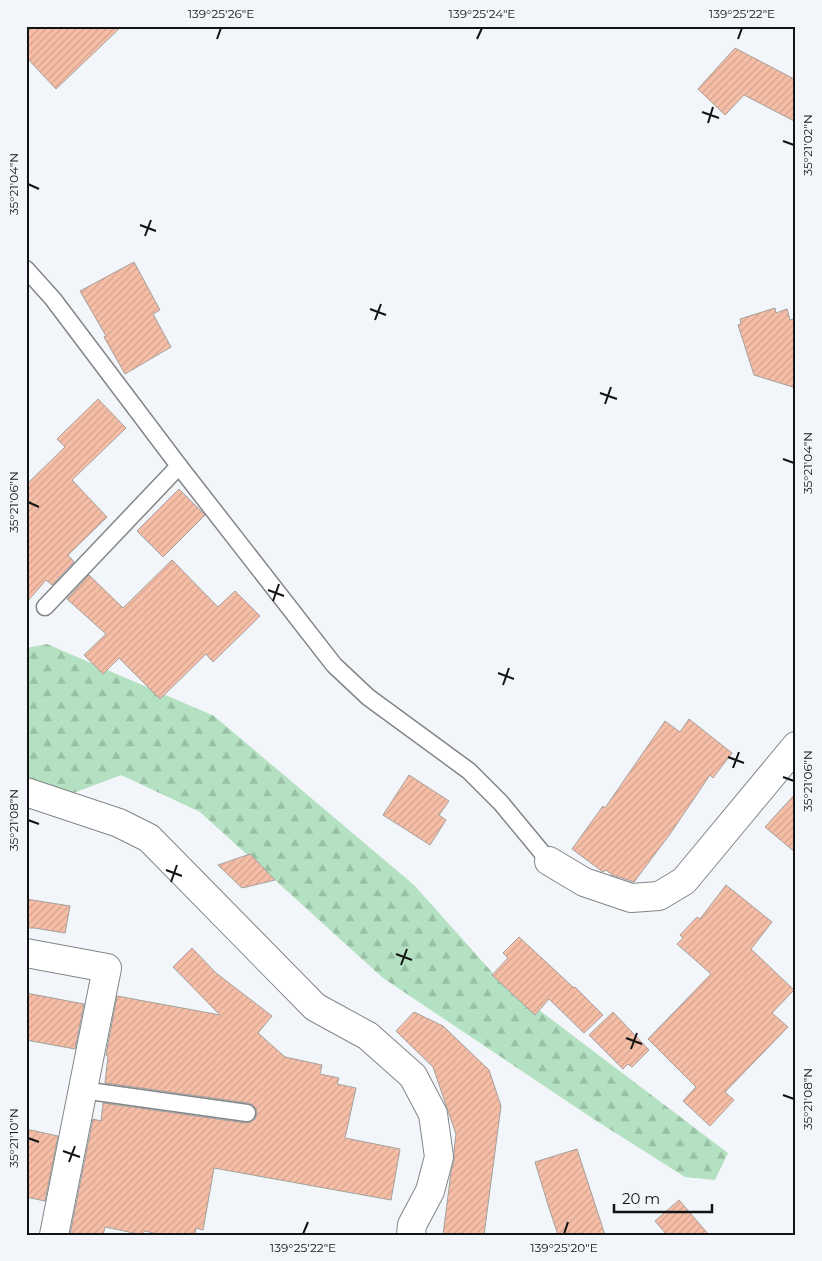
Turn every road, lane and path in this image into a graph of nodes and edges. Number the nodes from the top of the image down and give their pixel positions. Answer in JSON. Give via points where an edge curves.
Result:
{"nodes":[{"id":1,"x":26,"y":269,"type":"edge"},
{"id":2,"x":180,"y":466,"type":"junction"},
{"id":3,"x":45,"y":606,"type":"dead end"},
{"id":4,"x":796,"y":746,"type":"edge"},
{"id":5,"x":26,"y":792,"type":"edge"},
{"id":6,"x":549,"y":861,"type":"joint"},
{"id":7,"x":26,"y":952,"type":"edge"},
{"id":8,"x":82,"y":1090,"type":"junction"},
{"id":9,"x":247,"y":1113,"type":"dead end"},
{"id":10,"x":54,"y":1235,"type":"edge"},
{"id":11,"x":411,"y":1235,"type":"edge"}],
"edges":[{"from":1,"to":2,"type":"lane","via":[[53,299]]},
{"from":2,"to":3,"type":"lane"},
{"from":2,"to":6,"type":"lane","via":[[334,665],[368,697],[469,771],[501,803]]},
{"from":4,"to":6,"type":"street","via":[[684,881],[659,896],[631,898],[584,882]]},
{"from":5,"to":11,"type":"street","via":[[119,823],[149,838],[315,1007],[368,1036],[413,1076],[433,1114],[439,1156],[430,1190],[412,1226]]},
{"from":7,"to":8,"type":"street","via":[[107,968]]},
{"from":8,"to":9,"type":"lane"},
{"from":8,"to":10,"type":"street"}]}
